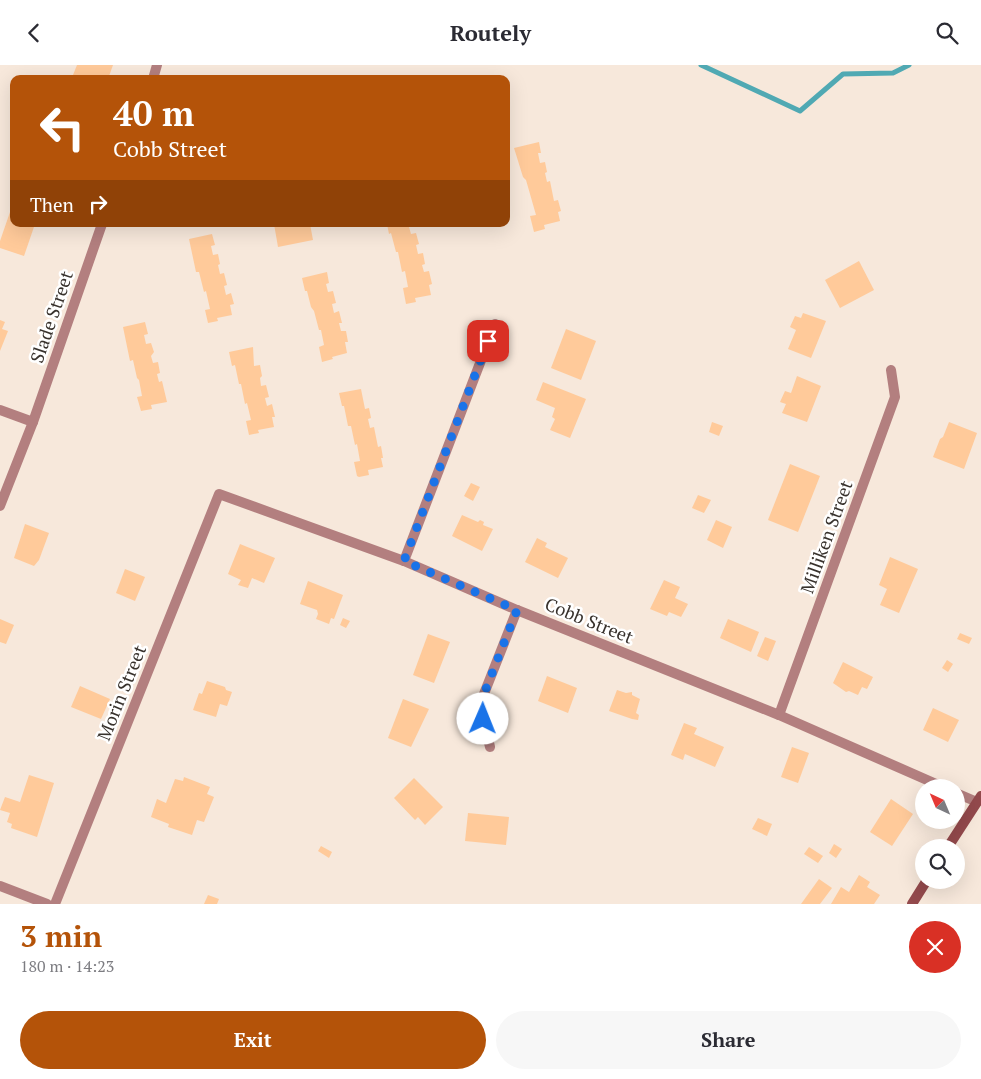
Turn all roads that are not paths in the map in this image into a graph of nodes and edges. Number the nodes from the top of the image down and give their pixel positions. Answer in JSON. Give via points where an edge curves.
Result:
{"nodes":[{"id":1,"x":101,"y":227,"type":"edge"},
{"id":2,"x":495,"y":324,"type":"dead end"},
{"id":3,"x":891,"y":370,"type":"dead end"},
{"id":4,"x":0,"y":410,"type":"edge"},
{"id":5,"x":33,"y":422,"type":"junction"},
{"id":6,"x":219,"y":494,"type":"joint"},
{"id":7,"x":0,"y":506,"type":"edge"},
{"id":8,"x":404,"y":561,"type":"junction"},
{"id":9,"x":517,"y":610,"type":"junction"},
{"id":10,"x":779,"y":715,"type":"junction"},
{"id":11,"x":490,"y":747,"type":"dead end"},
{"id":12,"x":925,"y":779,"type":"edge"},
{"id":13,"x":965,"y":795,"type":"edge"},
{"id":14,"x":979,"y":799,"type":"edge"},
{"id":15,"x":953,"y":839,"type":"edge"},
{"id":16,"x":0,"y":886,"type":"edge"},
{"id":17,"x":921,"y":889,"type":"edge"},
{"id":18,"x":47,"y":904,"type":"edge"},
{"id":19,"x":55,"y":904,"type":"edge"},
{"id":20,"x":912,"y":904,"type":"edge"}],
"edges":[{"from":1,"to":5,"type":"street","name":"Slade Street"},
{"from":2,"to":8,"type":"street"},
{"from":3,"to":10,"type":"street","name":"Milliken Street","via":[[895,397]]},
{"from":4,"to":5,"type":"street"},
{"from":5,"to":7,"type":"street","name":"Slade Street"},
{"from":6,"to":8,"type":"street","name":"Cobb Street"},
{"from":6,"to":19,"type":"street","name":"Morin Street"},
{"from":8,"to":9,"type":"street","name":"Cobb Street"},
{"from":9,"to":10,"type":"street","name":"Cobb Street"},
{"from":9,"to":11,"type":"street","via":[[480,704]]},
{"from":10,"to":12,"type":"street","name":"Cobb Street"},
{"from":13,"to":14,"type":"street"},
{"from":14,"to":15,"type":"main road"},
{"from":16,"to":18,"type":"street"},
{"from":17,"to":20,"type":"main road"}]}
